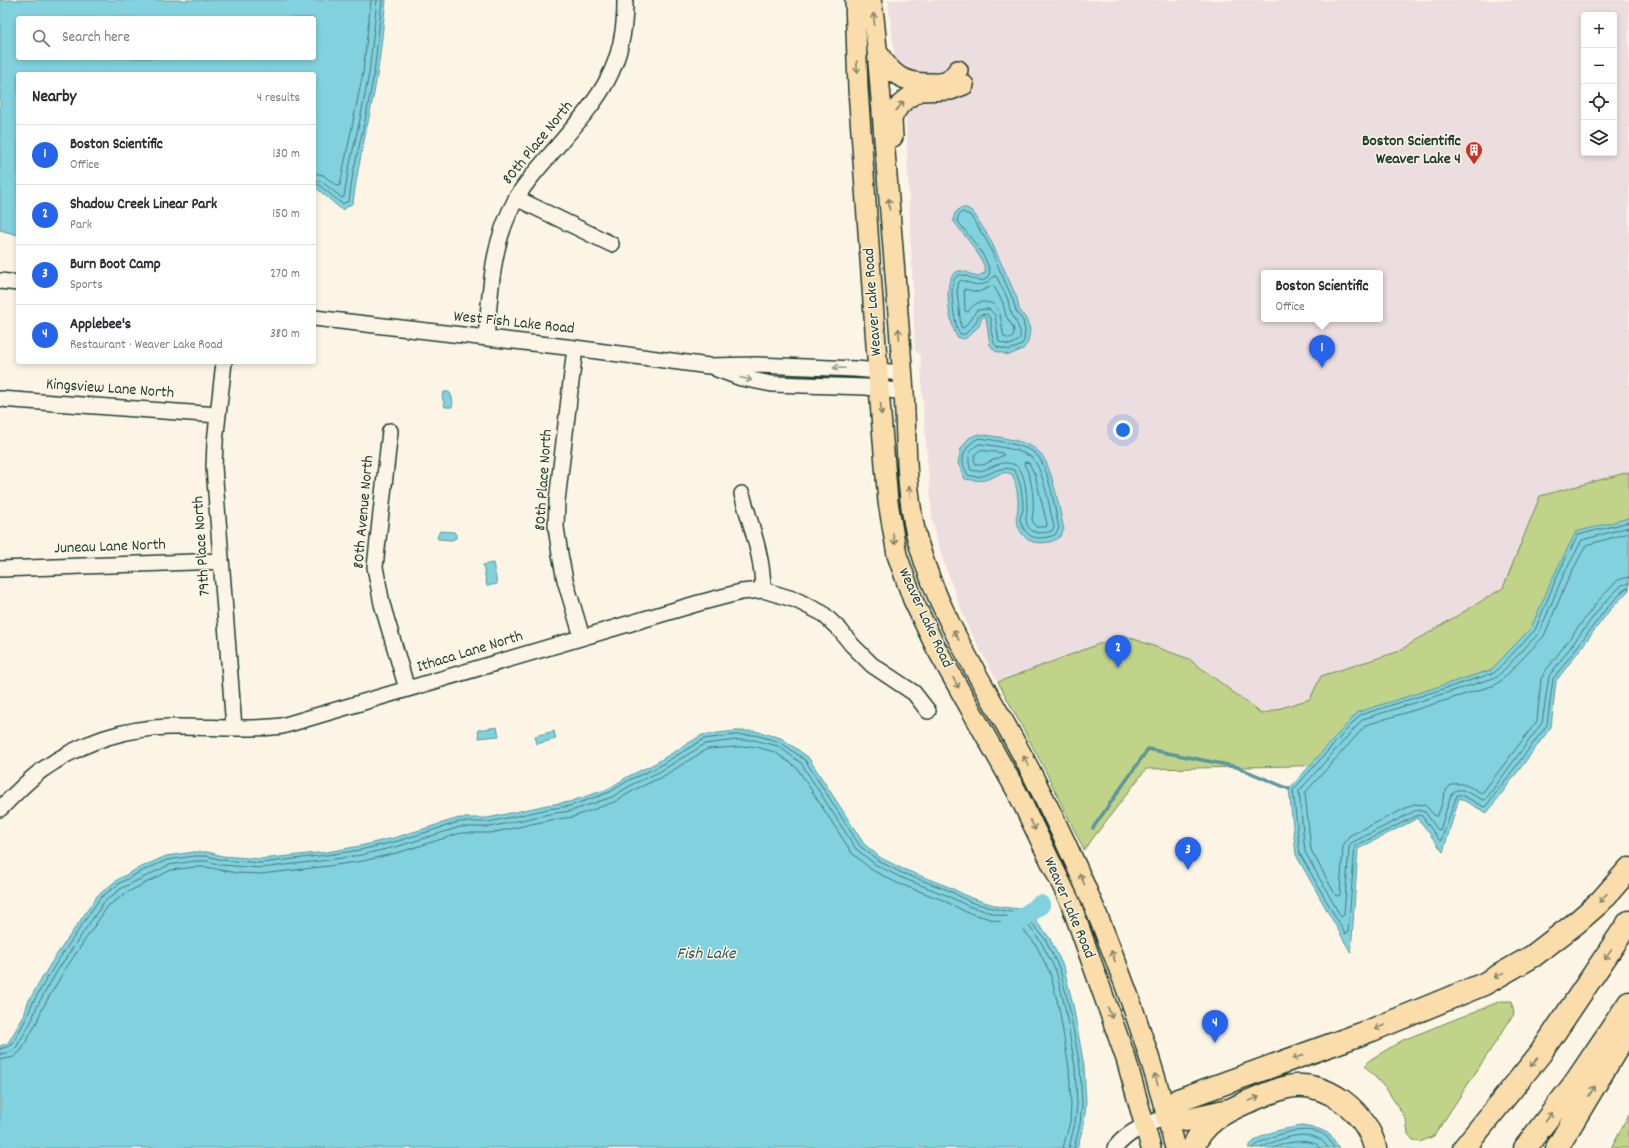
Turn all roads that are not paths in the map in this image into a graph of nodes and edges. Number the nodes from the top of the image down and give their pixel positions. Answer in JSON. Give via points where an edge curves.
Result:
{"nodes":[{"id":1,"x":625,"y":0,"type":"edge"},
{"id":2,"x":855,"y":0,"type":"edge"},
{"id":3,"x":871,"y":0,"type":"edge"},
{"id":4,"x":877,"y":51,"type":"junction"},
{"id":5,"x":888,"y":184,"type":"junction"},
{"id":6,"x":516,"y":198,"type":"junction"},
{"id":7,"x":611,"y":244,"type":"dead end"},
{"id":8,"x":0,"y":281,"type":"edge"},
{"id":9,"x":16,"y":283,"type":"edge"},
{"id":10,"x":316,"y":318,"type":"edge"},
{"id":11,"x":486,"y":338,"type":"junction"},
{"id":12,"x":575,"y":348,"type":"junction"},
{"id":13,"x":224,"y":364,"type":"edge"},
{"id":14,"x":902,"y":372,"type":"junction"},
{"id":15,"x":879,"y":379,"type":"junction"},
{"id":16,"x":904,"y":392,"type":"junction"},
{"id":17,"x":0,"y":399,"type":"edge"},
{"id":18,"x":218,"y":415,"type":"junction"},
{"id":19,"x":390,"y":431,"type":"dead end"},
{"id":20,"x":742,"y":494,"type":"dead end"},
{"id":21,"x":221,"y":562,"type":"junction"},
{"id":22,"x":0,"y":569,"type":"edge"},
{"id":23,"x":763,"y":590,"type":"junction"},
{"id":24,"x":582,"y":637,"type":"junction"},
{"id":25,"x":408,"y":689,"type":"junction"},
{"id":26,"x":928,"y":711,"type":"dead end"},
{"id":27,"x":234,"y":728,"type":"junction"},
{"id":28,"x":0,"y":809,"type":"edge"},
{"id":29,"x":1629,"y":869,"type":"edge"},
{"id":30,"x":1629,"y":922,"type":"edge"},
{"id":31,"x":1629,"y":1003,"type":"edge"},
{"id":32,"x":1629,"y":1028,"type":"edge"},
{"id":33,"x":1288,"y":1087,"type":"junction"},
{"id":34,"x":1229,"y":1110,"type":"junction"},
{"id":35,"x":1167,"y":1117,"type":"junction"},
{"id":36,"x":1145,"y":1125,"type":"junction"},
{"id":37,"x":1115,"y":1148,"type":"edge"},
{"id":38,"x":1151,"y":1148,"type":"edge"},
{"id":39,"x":1175,"y":1148,"type":"edge"},
{"id":40,"x":1193,"y":1148,"type":"edge"},
{"id":41,"x":1375,"y":1148,"type":"edge"},
{"id":42,"x":1385,"y":1148,"type":"edge"},
{"id":43,"x":1464,"y":1148,"type":"edge"},
{"id":44,"x":1525,"y":1148,"type":"edge"},
{"id":45,"x":1557,"y":1148,"type":"edge"}],
"edges":[{"from":1,"to":6,"type":"street","name":"80th Place North","via":[[624,35],[616,63],[605,87]]},
{"from":2,"to":15,"type":"main road","name":"Weaver Lake Road","one_way":true,"via":[[858,96]]},
{"from":4,"to":3,"type":"main road","name":"Weaver Lake Road","one_way":true},
{"from":4,"to":5,"type":"main road","name":"Weaver Lake Road"},
{"from":5,"to":4,"type":"main road","one_way":true,"via":[[894,150],[892,120],[900,105],[920,91],[951,90],[961,78],[938,84],[912,82],[899,77]]},
{"from":14,"to":5,"type":"main road","name":"Weaver Lake Road","one_way":true},
{"from":6,"to":7,"type":"street"},
{"from":6,"to":11,"type":"street","name":"80th Place North","via":[[496,248]]},
{"from":8,"to":9,"type":"street"},
{"from":10,"to":11,"type":"street","name":"West Fish Lake Road"},
{"from":11,"to":12,"type":"street","name":"West Fish Lake Road"},
{"from":12,"to":15,"type":"street","name":"West Fish Lake Road","via":[[709,366],[755,365]]},
{"from":12,"to":24,"type":"street","name":"80th Place North","via":[[556,527],[565,580]]},
{"from":13,"to":18,"type":"street","name":"79th Place North"},
{"from":14,"to":15,"type":"street","name":"West Fish Lake Road"},
{"from":14,"to":16,"type":"main road","name":"Weaver Lake Road"},
{"from":15,"to":16,"type":"street","name":"West Fish Lake Road"},
{"from":15,"to":36,"type":"main road","name":"Weaver Lake Road","one_way":true,"via":[[888,502],[894,543],[905,580],[935,646],[1016,790],[1059,876],[1113,1022]]},
{"from":35,"to":16,"type":"main road","name":"Weaver Lake Road","one_way":true,"via":[[1132,1008],[1097,914],[1067,845],[1029,768],[952,626],[928,573],[912,509]]},
{"from":17,"to":18,"type":"street","name":"Kingsview Lane North"},
{"from":18,"to":21,"type":"street","name":"79th Place North","via":[[214,467]]},
{"from":19,"to":25,"type":"street","name":"80th Avenue North","via":[[375,567],[382,604]]},
{"from":20,"to":23,"type":"street","via":[[760,557]]},
{"from":21,"to":22,"type":"street","name":"Juneau Lane North"},
{"from":21,"to":27,"type":"street","name":"79th Place North"},
{"from":23,"to":24,"type":"street","name":"Ithaca Lane North","via":[[722,596]]},
{"from":23,"to":26,"type":"street","name":"Ithaca Lane North","via":[[796,600],[822,612],[872,665],[918,696]]},
{"from":24,"to":25,"type":"street","name":"Ithaca Lane North"},
{"from":25,"to":27,"type":"street","name":"Ithaca Lane North","via":[[282,726]]},
{"from":27,"to":28,"type":"street","name":"Ithaca Lane North","via":[[162,728],[108,737],[88,744],[41,770]]},
{"from":29,"to":35,"type":"highway","one_way":true,"via":[[1600,902],[1576,923],[1533,956],[1484,984],[1372,1030],[1178,1100]]},
{"from":30,"to":43,"type":"highway","one_way":true,"via":[[1540,1054]]},
{"from":44,"to":31,"type":"highway","one_way":true,"via":[[1575,1083]]},
{"from":45,"to":32,"type":"highway","one_way":true},
{"from":34,"to":33,"type":"highway","one_way":true},
{"from":33,"to":41,"type":"highway","via":[[1323,1090],[1354,1109],[1366,1125]]},
{"from":33,"to":42,"type":"highway","via":[[1301,1080],[1318,1080],[1342,1088],[1361,1103],[1377,1125]]},
{"from":34,"to":35,"type":"highway","via":[[1185,1120]]},
{"from":34,"to":40,"type":"highway","via":[[1210,1122]]},
{"from":35,"to":36,"type":"street"},
{"from":35,"to":39,"type":"main road","name":"Weaver Lake Road"},
{"from":36,"to":37,"type":"street","via":[[1122,1139]]},
{"from":36,"to":38,"type":"main road","name":"Weaver Lake Road"}]}
